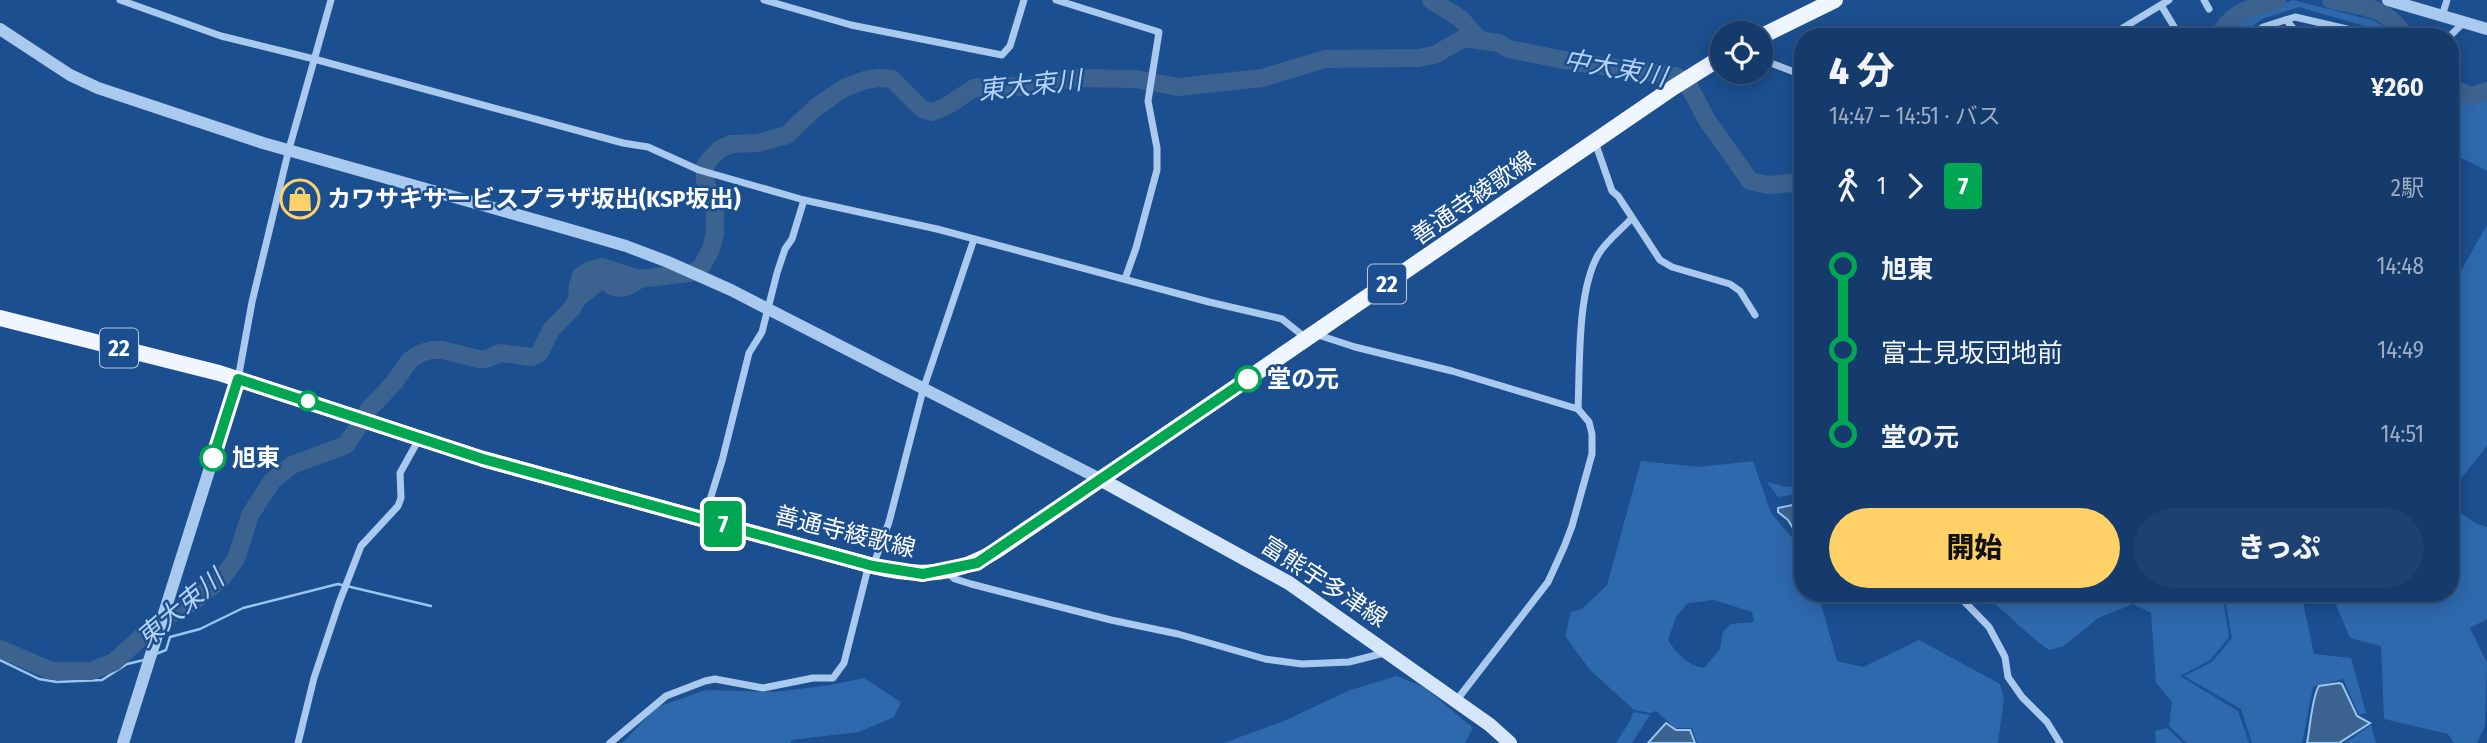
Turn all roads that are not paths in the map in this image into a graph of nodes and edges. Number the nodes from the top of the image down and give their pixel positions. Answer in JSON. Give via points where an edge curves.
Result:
{"nodes":[{"id":1,"x":120,"y":0,"type":"edge"},
{"id":2,"x":331,"y":0,"type":"edge"},
{"id":3,"x":764,"y":0,"type":"edge"},
{"id":4,"x":1024,"y":0,"type":"edge"},
{"id":5,"x":1056,"y":0,"type":"edge"},
{"id":6,"x":1835,"y":0,"type":"edge"},
{"id":7,"x":2169,"y":0,"type":"edge"},
{"id":8,"x":2204,"y":0,"type":"edge"},
{"id":9,"x":2447,"y":0,"type":"edge"},
{"id":10,"x":2394,"y":1,"type":"edge"},
{"id":11,"x":2161,"y":5,"type":"junction"},
{"id":12,"x":2209,"y":9,"type":"dead end"},
{"id":13,"x":2442,"y":16,"type":"junction"},
{"id":14,"x":2286,"y":20,"type":"junction"},
{"id":15,"x":2463,"y":23,"type":"junction"},
{"id":16,"x":2123,"y":28,"type":"edge"},
{"id":17,"x":2175,"y":28,"type":"edge"},
{"id":18,"x":2262,"y":28,"type":"edge"},
{"id":19,"x":2293,"y":28,"type":"edge"},
{"id":20,"x":2343,"y":28,"type":"edge"},
{"id":21,"x":2458,"y":28,"type":"edge"},
{"id":22,"x":0,"y":29,"type":"edge"},
{"id":23,"x":2487,"y":29,"type":"edge"},
{"id":24,"x":1773,"y":31,"type":"edge"},
{"id":25,"x":314,"y":59,"type":"junction"},
{"id":26,"x":1773,"y":64,"type":"edge"},
{"id":27,"x":1710,"y":65,"type":"edge"},
{"id":28,"x":1794,"y":72,"type":"edge"},
{"id":29,"x":1595,"y":141,"type":"junction"},
{"id":30,"x":289,"y":149,"type":"junction"},
{"id":31,"x":804,"y":200,"type":"junction"},
{"id":32,"x":1631,"y":219,"type":"junction"},
{"id":33,"x":974,"y":239,"type":"junction"},
{"id":34,"x":1125,"y":279,"type":"junction"},
{"id":35,"x":769,"y":310,"type":"junction"},
{"id":36,"x":1755,"y":315,"type":"dead end"},
{"id":37,"x":0,"y":318,"type":"edge"},
{"id":38,"x":1311,"y":337,"type":"junction"},
{"id":39,"x":238,"y":379,"type":"junction"},
{"id":40,"x":923,"y":390,"type":"junction"},
{"id":41,"x":1578,"y":409,"type":"junction"},
{"id":42,"x":419,"y":439,"type":"junction"},
{"id":43,"x":1100,"y":479,"type":"junction"},
{"id":44,"x":704,"y":519,"type":"junction"},
{"id":45,"x":871,"y":565,"type":"junction"},
{"id":46,"x":945,"y":570,"type":"junction"},
{"id":47,"x":1965,"y":602,"type":"edge"},
{"id":48,"x":1388,"y":652,"type":"junction"},
{"id":49,"x":1457,"y":701,"type":"junction"},
{"id":50,"x":123,"y":743,"type":"edge"},
{"id":51,"x":298,"y":743,"type":"edge"},
{"id":52,"x":610,"y":743,"type":"edge"},
{"id":53,"x":1510,"y":743,"type":"edge"},
{"id":54,"x":2060,"y":743,"type":"edge"}],
"edges":[{"from":1,"to":25,"type":"street","via":[[221,36]]},
{"from":2,"to":25,"type":"street"},
{"from":3,"to":4,"type":"street","via":[[851,25],[1002,55],[1010,46]]},
{"from":5,"to":34,"type":"street","via":[[1159,32],[1148,101],[1157,170]]},
{"from":6,"to":24,"type":"main road"},
{"from":7,"to":11,"type":"street"},
{"from":8,"to":12,"type":"street"},
{"from":9,"to":13,"type":"street"},
{"from":10,"to":13,"type":"street"},
{"from":11,"to":16,"type":"street"},
{"from":11,"to":17,"type":"street"},
{"from":13,"to":15,"type":"street"},
{"from":14,"to":18,"type":"street"},
{"from":14,"to":19,"type":"street"},
{"from":14,"to":20,"type":"street","via":[[2295,17]]},
{"from":15,"to":21,"type":"street"},
{"from":15,"to":23,"type":"street"},
{"from":22,"to":30,"type":"street","via":[[70,75],[99,88]]},
{"from":25,"to":30,"type":"street"},
{"from":25,"to":31,"type":"street","via":[[648,147],[699,170]]},
{"from":26,"to":28,"type":"street"},
{"from":27,"to":29,"type":"main road","name":"善通寺綾歌線","number":"22"},
{"from":29,"to":32,"type":"street","via":[[1612,191]]},
{"from":29,"to":38,"type":"main road","name":"善通寺綾歌線","number":"22"},
{"from":30,"to":35,"type":"street","via":[[626,246]]},
{"from":30,"to":39,"type":"street"},
{"from":31,"to":33,"type":"street"},
{"from":31,"to":35,"type":"street"},
{"from":32,"to":36,"type":"street","via":[[1660,260],[1730,284]]},
{"from":32,"to":41,"type":"street","via":[[1600,252],[1591,270]]},
{"from":33,"to":34,"type":"street"},
{"from":33,"to":40,"type":"street"},
{"from":34,"to":38,"type":"street","via":[[1282,318]]},
{"from":35,"to":40,"type":"street"},
{"from":35,"to":44,"type":"street","via":[[749,353]]},
{"from":37,"to":39,"type":"main road","name":"善通寺綾歌線","number":"22"},
{"from":38,"to":41,"type":"street","via":[[1452,371]]},
{"from":38,"to":43,"type":"main road","name":"善通寺綾歌線","number":"22"},
{"from":39,"to":42,"type":"main road","name":"善通寺綾歌線","number":"22"},
{"from":39,"to":50,"type":"street"},
{"from":40,"to":43,"type":"street"},
{"from":40,"to":45,"type":"street","via":[[890,522]]},
{"from":41,"to":49,"type":"street","via":[[1589,422],[1592,454],[1564,547],[1538,597]]},
{"from":42,"to":44,"type":"main road","name":"善通寺綾歌線","number":"22"},
{"from":42,"to":51,"type":"street","via":[[400,473],[398,506],[362,546],[339,603]]},
{"from":43,"to":46,"type":"main road","name":"善通寺綾歌線","number":"22","via":[[977,563]]},
{"from":43,"to":48,"type":"main road","name":"富熊宇多津線","via":[[1289,583]]},
{"from":44,"to":45,"type":"main road","name":"善通寺綾歌線","number":"22"},
{"from":45,"to":46,"type":"main road","name":"善通寺綾歌線","number":"22","via":[[923,574]]},
{"from":45,"to":52,"type":"street","via":[[844,663],[833,678],[763,688],[715,680],[692,684],[666,695]]},
{"from":46,"to":48,"type":"street","via":[[971,584],[1265,659],[1302,664],[1349,662]]},
{"from":47,"to":54,"type":"street","via":[[1989,627],[2005,657],[2007,677]]},
{"from":48,"to":49,"type":"main road","name":"富熊宇多津線"},
{"from":49,"to":53,"type":"main road","name":"富熊宇多津線"}]}
